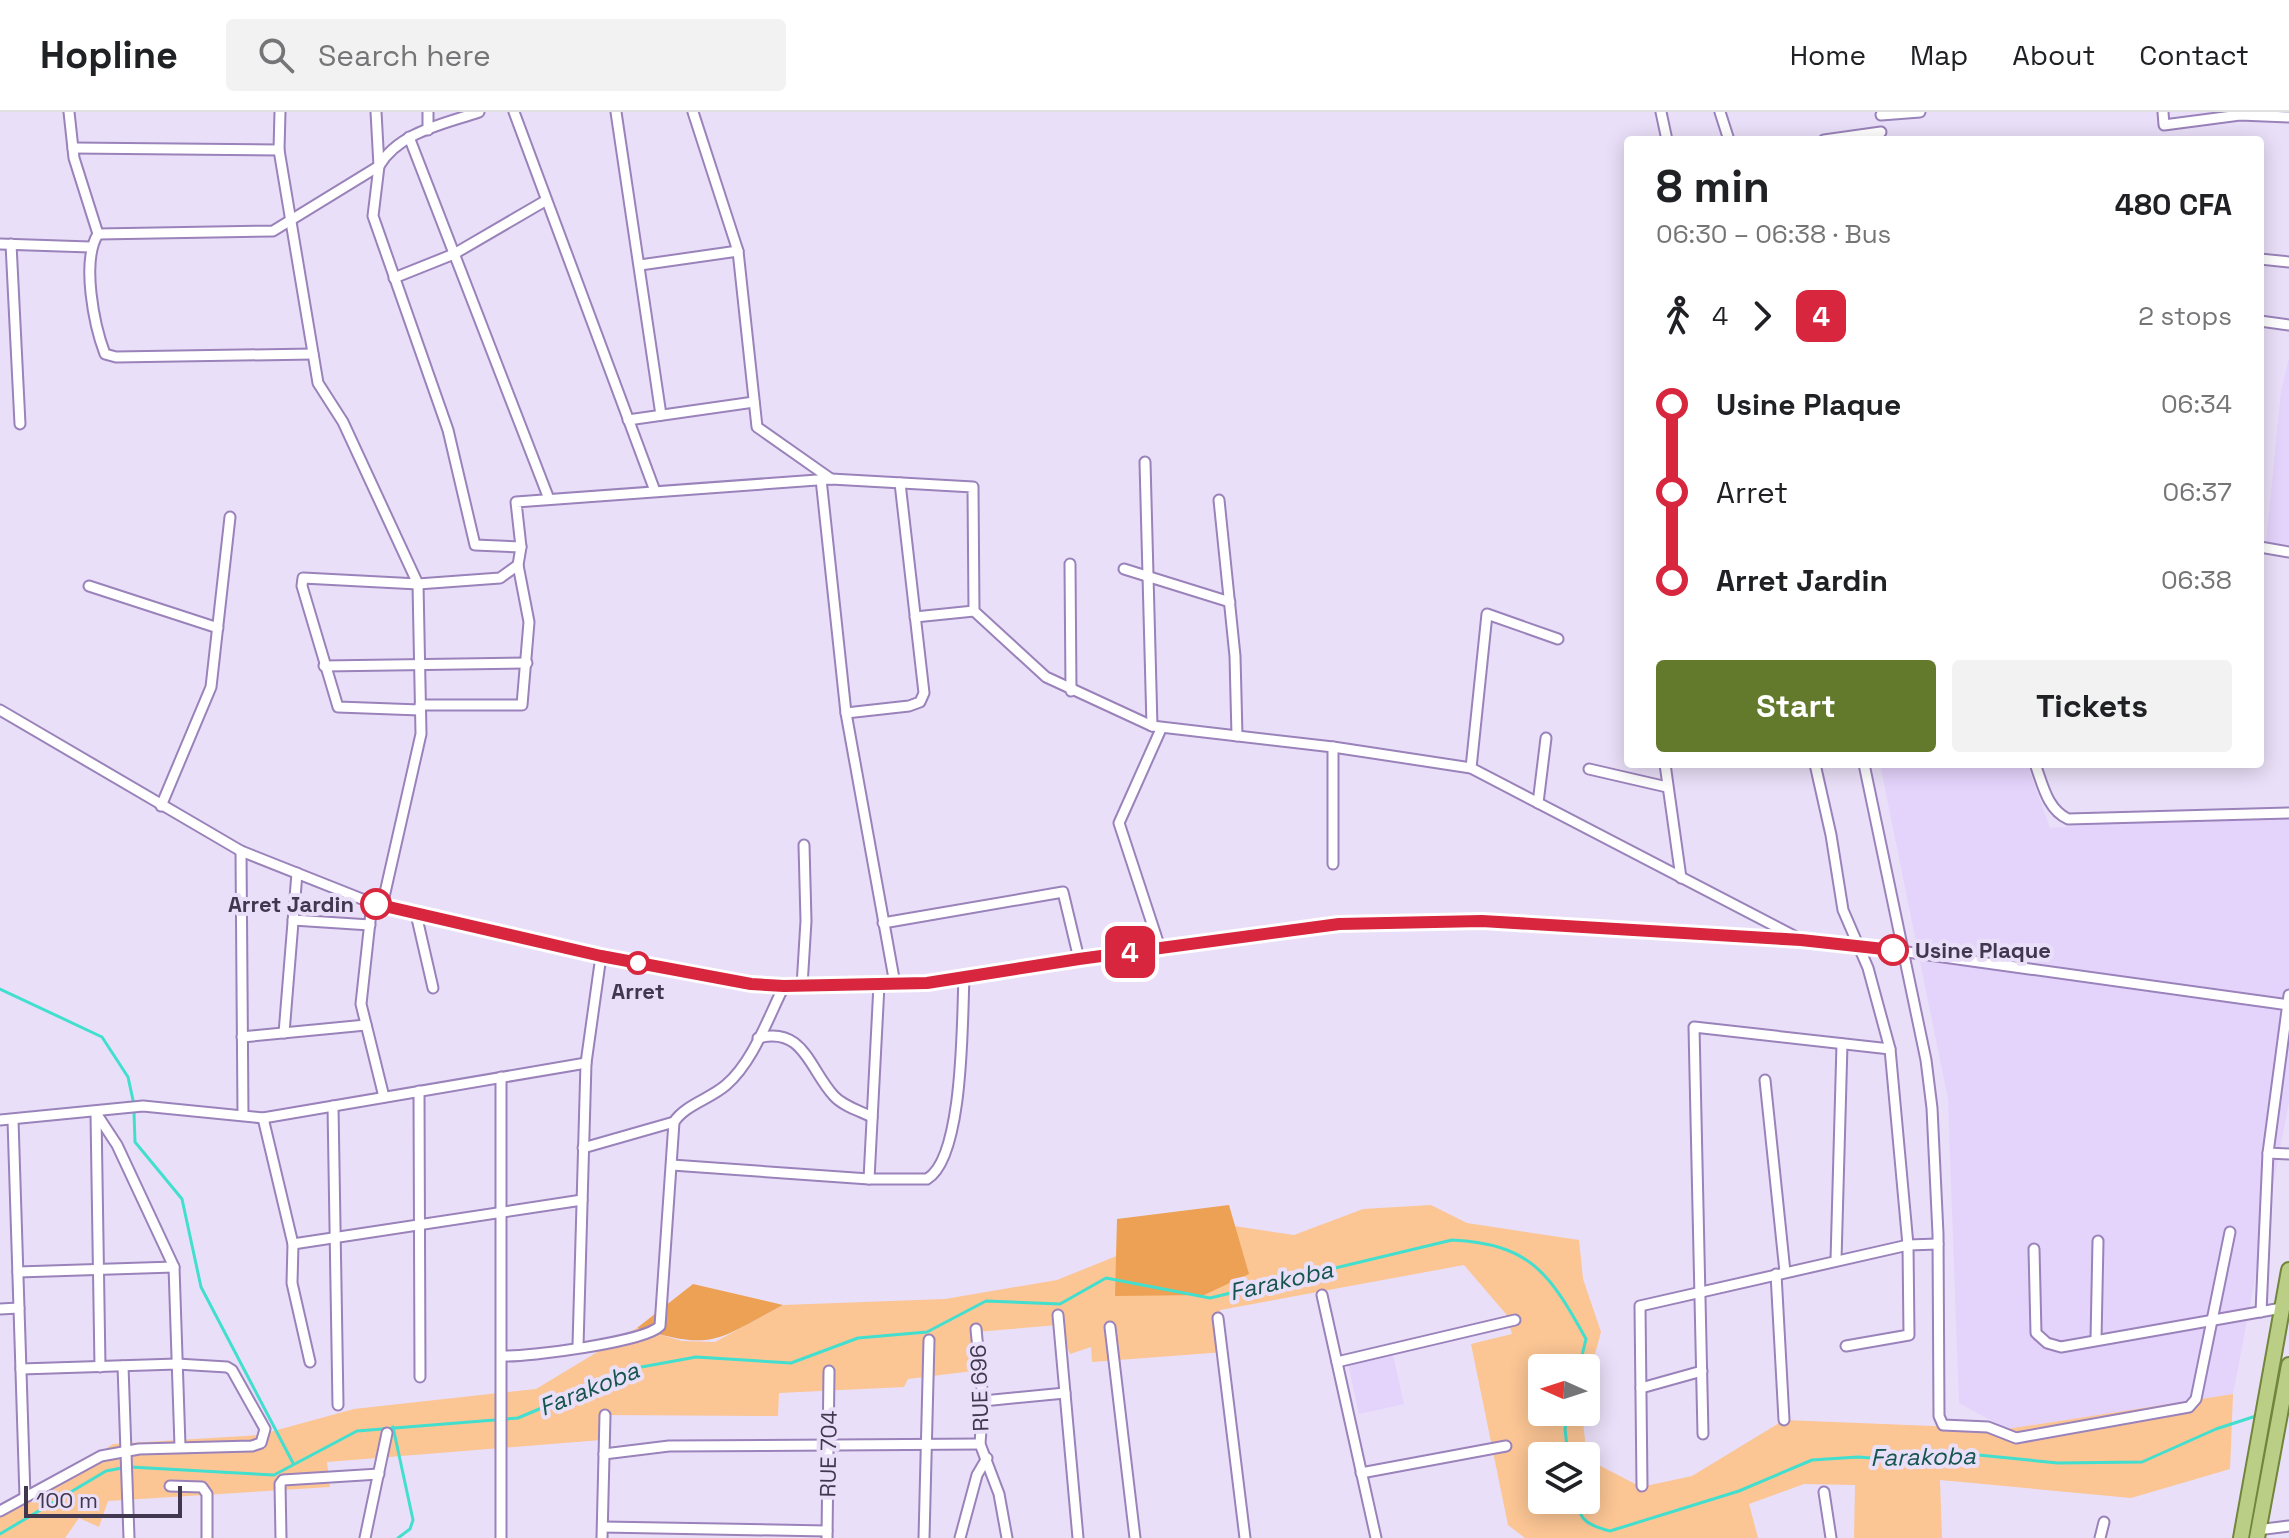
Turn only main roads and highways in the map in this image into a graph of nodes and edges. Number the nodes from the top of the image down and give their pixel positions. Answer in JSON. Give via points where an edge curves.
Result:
{"nodes":[{"id":1,"x":2289,"y":1270,"type":"edge"},
{"id":2,"x":2289,"y":1366,"type":"edge"},
{"id":3,"x":2242,"y":1533,"type":"edge"},
{"id":4,"x":2258,"y":1534,"type":"edge"}],
"edges":[{"from":1,"to":3,"type":"main road"},
{"from":2,"to":4,"type":"main road"}]}
